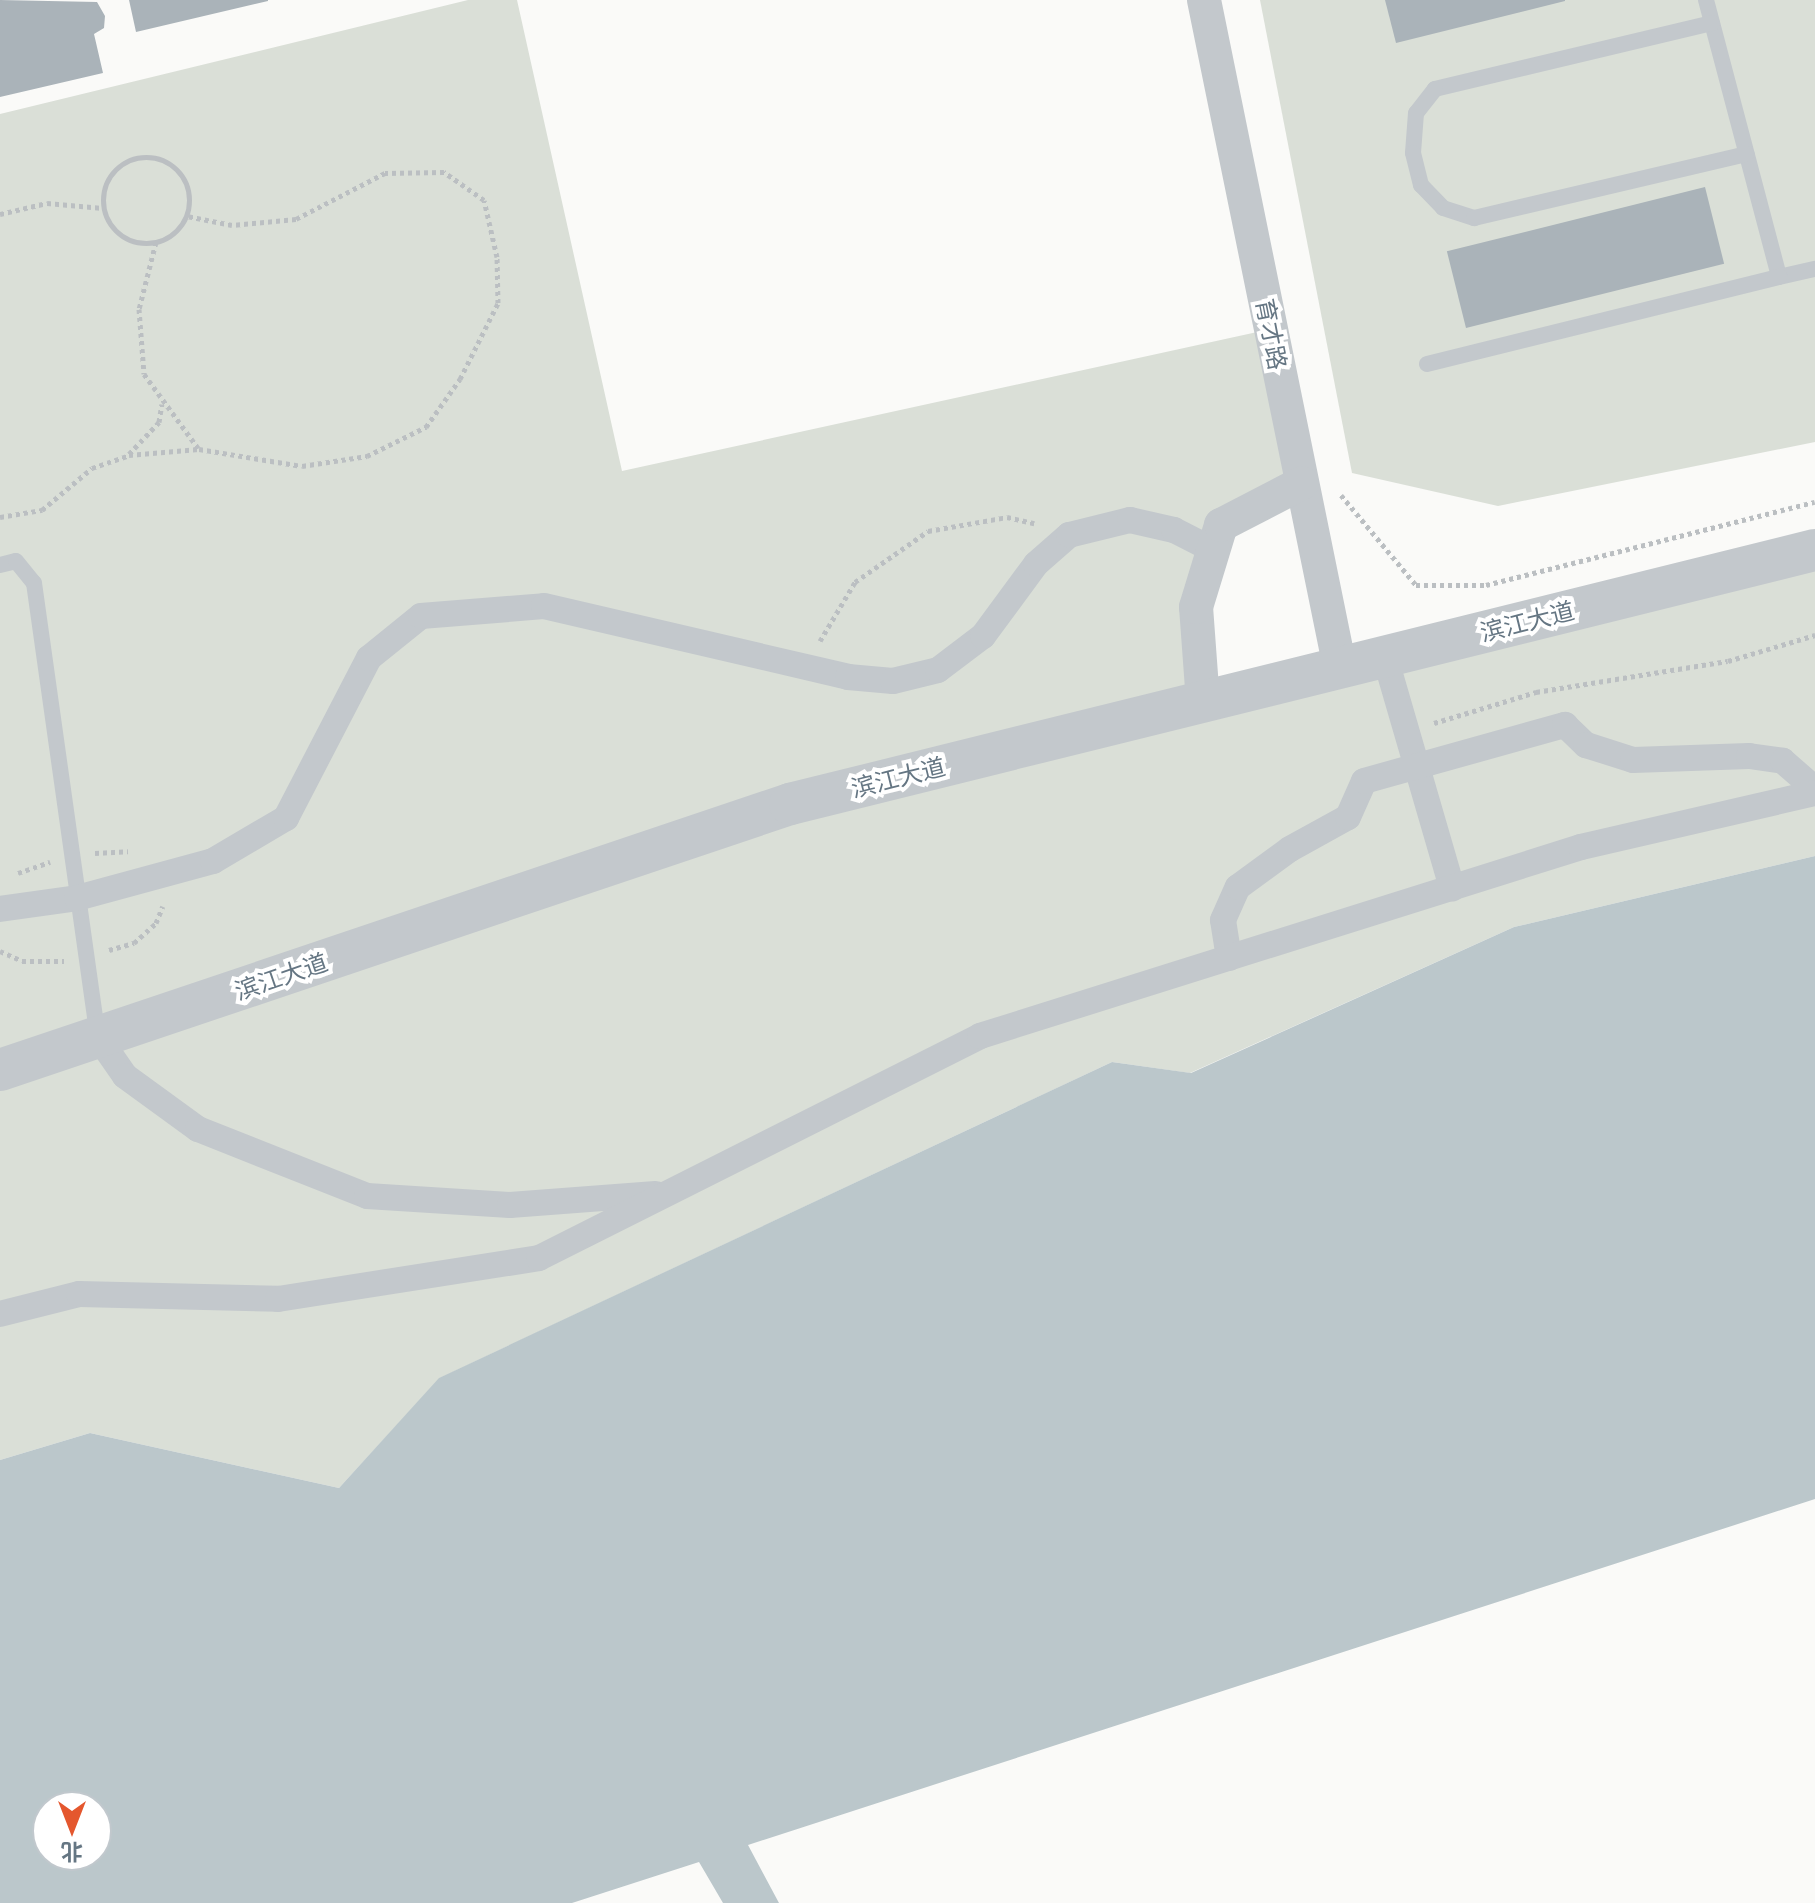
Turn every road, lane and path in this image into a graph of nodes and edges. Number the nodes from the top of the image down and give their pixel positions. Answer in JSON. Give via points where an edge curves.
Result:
{"nodes":[{"id":1,"x":1204,"y":0,"type":"edge"},
{"id":2,"x":1706,"y":0,"type":"edge"},
{"id":3,"x":1712,"y":23,"type":"junction"},
{"id":4,"x":1747,"y":154,"type":"junction"},
{"id":5,"x":103,"y":208,"type":"junction"},
{"id":6,"x":0,"y":214,"type":"edge"},
{"id":7,"x":187,"y":216,"type":"junction"},
{"id":8,"x":157,"y":242,"type":"junction"},
{"id":9,"x":1815,"y":269,"type":"edge"},
{"id":10,"x":1779,"y":277,"type":"junction"},
{"id":11,"x":1427,"y":364,"type":"dead end"},
{"id":12,"x":162,"y":403,"type":"junction"},
{"id":13,"x":199,"y":449,"type":"junction"},
{"id":14,"x":129,"y":455,"type":"junction"},
{"id":15,"x":1302,"y":483,"type":"junction"},
{"id":16,"x":1338,"y":491,"type":"dead end"},
{"id":17,"x":1815,"y":502,"type":"edge"},
{"id":18,"x":0,"y":517,"type":"edge"},
{"id":19,"x":1078,"y":533,"type":"junction"},
{"id":20,"x":1213,"y":550,"type":"junction"},
{"id":21,"x":1815,"y":550,"type":"edge"},
{"id":22,"x":0,"y":565,"type":"edge"},
{"id":23,"x":1815,"y":635,"type":"edge"},
{"id":24,"x":1385,"y":657,"type":"junction"},
{"id":25,"x":800,"y":666,"type":"junction"},
{"id":26,"x":1340,"y":668,"type":"junction"},
{"id":27,"x":1203,"y":702,"type":"junction"},
{"id":28,"x":1406,"y":731,"type":"junction"},
{"id":29,"x":1417,"y":767,"type":"junction"},
{"id":30,"x":1815,"y":791,"type":"edge"},
{"id":31,"x":1452,"y":888,"type":"junction"},
{"id":32,"x":77,"y":898,"type":"junction"},
{"id":33,"x":0,"y":909,"type":"edge"},
{"id":34,"x":1229,"y":958,"type":"junction"},
{"id":35,"x":98,"y":1037,"type":"junction"},
{"id":36,"x":0,"y":1070,"type":"edge"},
{"id":37,"x":668,"y":1193,"type":"junction"},
{"id":38,"x":0,"y":1314,"type":"edge"}],
"edges":[{"from":1,"to":15,"type":"street","name":"育才路"},
{"from":2,"to":3,"type":"lane"},
{"from":3,"to":4,"type":"lane"},
{"from":3,"to":4,"type":"lane","via":[[1435,89],[1416,113],[1413,153],[1421,185],[1443,208],[1474,218]]},
{"from":4,"to":10,"type":"lane"},
{"from":5,"to":6,"type":"path","via":[[47,203]]},
{"from":5,"to":7,"type":"path","via":[[107,181],[116,169],[128,161],[157,158],[170,164],[187,186]]},
{"from":5,"to":8,"type":"path","via":[[117,232],[142,243]]},
{"from":7,"to":8,"type":"path","via":[[180,228]]},
{"from":7,"to":13,"type":"path","via":[[232,225],[296,219],[385,173],[444,172],[484,200],[497,257],[498,303],[460,379],[426,427],[367,456],[302,466]]},
{"from":8,"to":12,"type":"path","via":[[139,309],[139,343],[144,374]]},
{"from":9,"to":10,"type":"lane"},
{"from":10,"to":11,"type":"lane"},
{"from":12,"to":13,"type":"path"},
{"from":12,"to":14,"type":"path","via":[[159,422]]},
{"from":13,"to":14,"type":"path"},
{"from":14,"to":18,"type":"path","via":[[92,468],[42,510]]},
{"from":15,"to":20,"type":"street","via":[[1221,525]]},
{"from":15,"to":26,"type":"street","name":"育才路"},
{"from":16,"to":17,"type":"path","via":[[1416,585],[1486,585]]},
{"from":19,"to":20,"type":"street","via":[[1130,520],[1174,530]]},
{"from":19,"to":25,"type":"street","via":[[1036,564],[983,636],[938,670],[893,681]]},
{"from":19,"to":25,"type":"path","via":[[1007,517],[928,531],[855,582]]},
{"from":20,"to":27,"type":"street","via":[[1196,607]]},
{"from":21,"to":24,"type":"street","name":"滨江大道"},
{"from":22,"to":32,"type":"lane","via":[[16,561],[34,583]]},
{"from":23,"to":28,"type":"path","via":[[1728,661],[1536,692]]},
{"from":24,"to":26,"type":"street","name":"滨江大道"},
{"from":24,"to":28,"type":"street"},
{"from":25,"to":32,"type":"street","via":[[544,606],[421,616],[369,658],[286,818],[213,861]]},
{"from":26,"to":27,"type":"street","name":"滨江大道"},
{"from":27,"to":35,"type":"street","name":"滨江大道","via":[[790,804]]},
{"from":28,"to":29,"type":"street"},
{"from":29,"to":30,"type":"street","via":[[1565,725],[1586,745],[1633,760],[1749,756],[1783,761]]},
{"from":29,"to":31,"type":"street"},
{"from":29,"to":34,"type":"street","via":[[1364,781],[1348,817],[1290,849],[1238,887],[1223,920]]},
{"from":30,"to":31,"type":"street","via":[[1581,847]]},
{"from":31,"to":34,"type":"street"},
{"from":32,"to":33,"type":"street"},
{"from":32,"to":35,"type":"lane"},
{"from":34,"to":37,"type":"street","via":[[980,1036]]},
{"from":35,"to":36,"type":"street","name":"滨江大道"},
{"from":35,"to":37,"type":"street","via":[[125,1076],[198,1129],[367,1196],[510,1205]]},
{"from":37,"to":38,"type":"street","via":[[539,1258],[278,1299],[79,1294]]}]}
